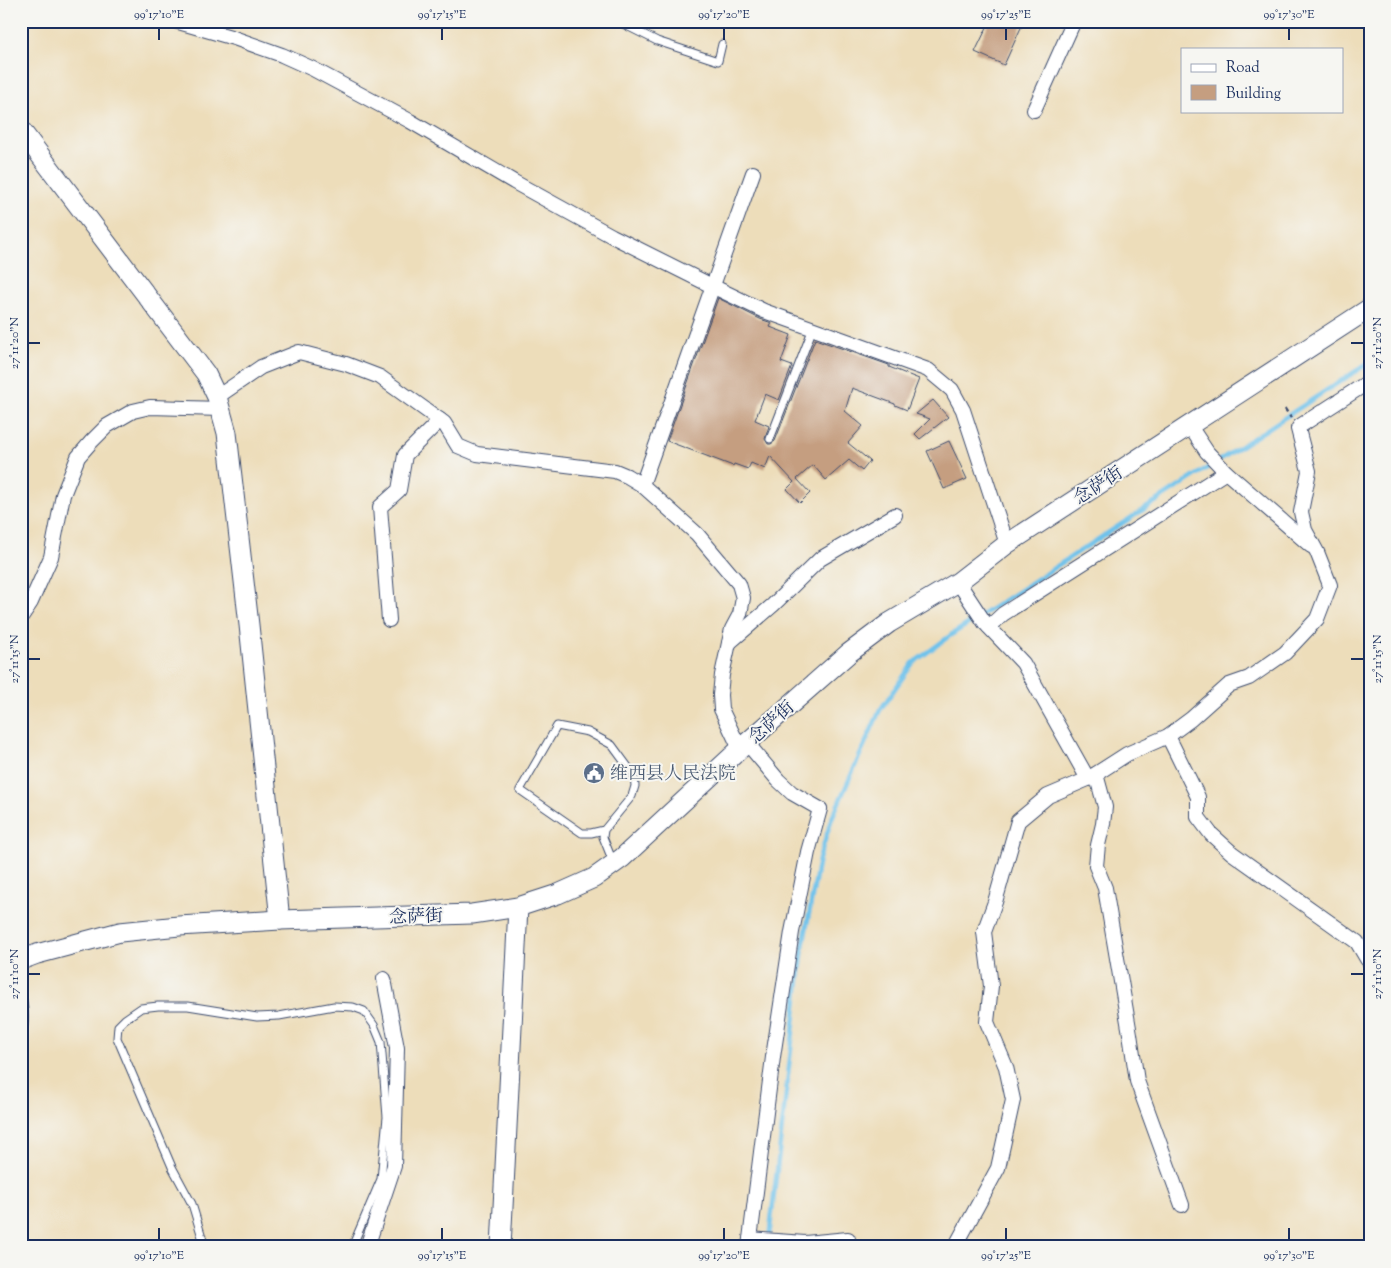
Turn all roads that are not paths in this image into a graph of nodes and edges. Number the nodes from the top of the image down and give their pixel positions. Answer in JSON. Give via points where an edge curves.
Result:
{"nodes":[{"id":1,"x":175,"y":21,"type":"edge"},
{"id":2,"x":617,"y":21,"type":"edge"},
{"id":3,"x":1074,"y":21,"type":"edge"},
{"id":4,"x":722,"y":44,"type":"dead end"},
{"id":5,"x":1034,"y":110,"type":"dead end"},
{"id":6,"x":21,"y":130,"type":"edge"},
{"id":7,"x":753,"y":173,"type":"dead end"},
{"id":8,"x":712,"y":286,"type":"junction"},
{"id":9,"x":1370,"y":308,"type":"edge"},
{"id":10,"x":813,"y":328,"type":"junction"},
{"id":11,"x":1369,"y":384,"type":"edge"},
{"id":12,"x":219,"y":403,"type":"junction"},
{"id":13,"x":440,"y":420,"type":"junction"},
{"id":14,"x":1190,"y":425,"type":"junction"},
{"id":15,"x":770,"y":439,"type":"dead end"},
{"id":16,"x":1224,"y":470,"type":"junction"},
{"id":17,"x":642,"y":485,"type":"junction"},
{"id":18,"x":895,"y":514,"type":"dead end"},
{"id":19,"x":1007,"y":544,"type":"junction"},
{"id":20,"x":1317,"y":552,"type":"junction"},
{"id":21,"x":958,"y":582,"type":"junction"},
{"id":22,"x":21,"y":617,"type":"edge"},
{"id":23,"x":389,"y":620,"type":"dead end"},
{"id":24,"x":987,"y":625,"type":"junction"},
{"id":25,"x":729,"y":643,"type":"junction"},
{"id":26,"x":1168,"y":736,"type":"junction"},
{"id":27,"x":744,"y":746,"type":"junction"},
{"id":28,"x":1092,"y":776,"type":"junction"},
{"id":29,"x":604,"y":830,"type":"junction"},
{"id":30,"x":614,"y":864,"type":"junction"},
{"id":31,"x":518,"y":907,"type":"junction"},
{"id":32,"x":280,"y":920,"type":"junction"},
{"id":33,"x":21,"y":960,"type":"edge"},
{"id":34,"x":1370,"y":961,"type":"edge"},
{"id":35,"x":384,"y":979,"type":"dead end"},
{"id":36,"x":21,"y":990,"type":"edge"},
{"id":37,"x":21,"y":1041,"type":"edge"},
{"id":38,"x":1182,"y":1205,"type":"dead end"},
{"id":39,"x":848,"y":1239,"type":"dead end"},
{"id":40,"x":749,"y":1243,"type":"edge"},
{"id":41,"x":205,"y":1247,"type":"edge"},
{"id":42,"x":352,"y":1247,"type":"edge"},
{"id":43,"x":367,"y":1247,"type":"edge"},
{"id":44,"x":501,"y":1247,"type":"edge"},
{"id":45,"x":955,"y":1247,"type":"edge"}],
"edges":[{"from":1,"to":8,"type":"street","via":[[234,38],[313,69],[580,218]]},
{"from":2,"to":4,"type":"lane","via":[[657,40],[718,61]]},
{"from":3,"to":5,"type":"street"},
{"from":6,"to":12,"type":"street","via":[[206,374]]},
{"from":7,"to":8,"type":"street"},
{"from":8,"to":10,"type":"street","via":[[764,311]]},
{"from":8,"to":17,"type":"street"},
{"from":9,"to":14,"type":"street","name":"念萨街"},
{"from":10,"to":15,"type":"lane"},
{"from":10,"to":19,"type":"street","via":[[928,370],[952,390],[963,410]]},
{"from":11,"to":20,"type":"street","via":[[1298,429],[1309,471],[1301,512],[1305,530]]},
{"from":12,"to":13,"type":"street","via":[[261,367],[299,352],[380,376]]},
{"from":12,"to":22,"type":"street","via":[[150,406],[133,411],[107,426],[91,442],[78,458],[62,495],[51,557]]},
{"from":12,"to":32,"type":"street","via":[[227,433]]},
{"from":13,"to":17,"type":"street","via":[[458,446],[478,454],[615,471]]},
{"from":13,"to":23,"type":"street","via":[[404,455],[399,490],[380,506]]},
{"from":14,"to":16,"type":"street","via":[[1207,452]]},
{"from":14,"to":19,"type":"street","name":"念萨街"},
{"from":16,"to":20,"type":"street"},
{"from":16,"to":24,"type":"street"},
{"from":17,"to":25,"type":"street","via":[[697,534],[739,584],[743,598]]},
{"from":18,"to":25,"type":"street","via":[[820,559]]},
{"from":19,"to":21,"type":"street","name":"念萨街"},
{"from":20,"to":26,"type":"street","via":[[1330,585],[1317,619],[1285,653],[1249,678],[1229,685]]},
{"from":21,"to":24,"type":"street"},
{"from":21,"to":27,"type":"street","name":"念萨街","via":[[888,623],[848,653]]},
{"from":24,"to":28,"type":"street","via":[[1023,663]]},
{"from":25,"to":27,"type":"street","via":[[722,676],[722,709]]},
{"from":26,"to":28,"type":"street","via":[[1128,754]]},
{"from":26,"to":34,"type":"street","via":[[1198,797],[1198,817],[1211,834],[1232,854],[1357,942]]},
{"from":27,"to":30,"type":"street","name":"念萨街"},
{"from":27,"to":40,"type":"street","via":[[792,794],[820,809],[792,932]]},
{"from":28,"to":38,"type":"street","via":[[1105,807],[1096,866],[1105,888],[1137,1081]]},
{"from":28,"to":45,"type":"street","via":[[1048,796],[1018,821],[984,932],[991,986],[987,1022],[1006,1067],[1013,1100],[998,1168]]},
{"from":29,"to":29,"type":"lane","via":[[582,834],[520,790],[557,726],[588,732],[612,745],[634,775],[632,796]]},
{"from":29,"to":30,"type":"lane","via":[[605,845]]},
{"from":30,"to":31,"type":"street","name":"念萨街","via":[[594,878]]},
{"from":31,"to":32,"type":"street","name":"念萨街","via":[[472,914]]},
{"from":31,"to":44,"type":"street"},
{"from":32,"to":33,"type":"street","name":"念萨街","via":[[120,932]]},
{"from":35,"to":43,"type":"street","via":[[397,1048],[394,1166]]},
{"from":36,"to":37,"type":"lane","via":[[25,1022]]},
{"from":39,"to":40,"type":"street"},
{"from":41,"to":42,"type":"lane","via":[[192,1204],[172,1167],[117,1038],[118,1026],[141,1008],[188,1006],[257,1017],[334,1006],[364,1011],[381,1042],[387,1116],[381,1179]]}]}
